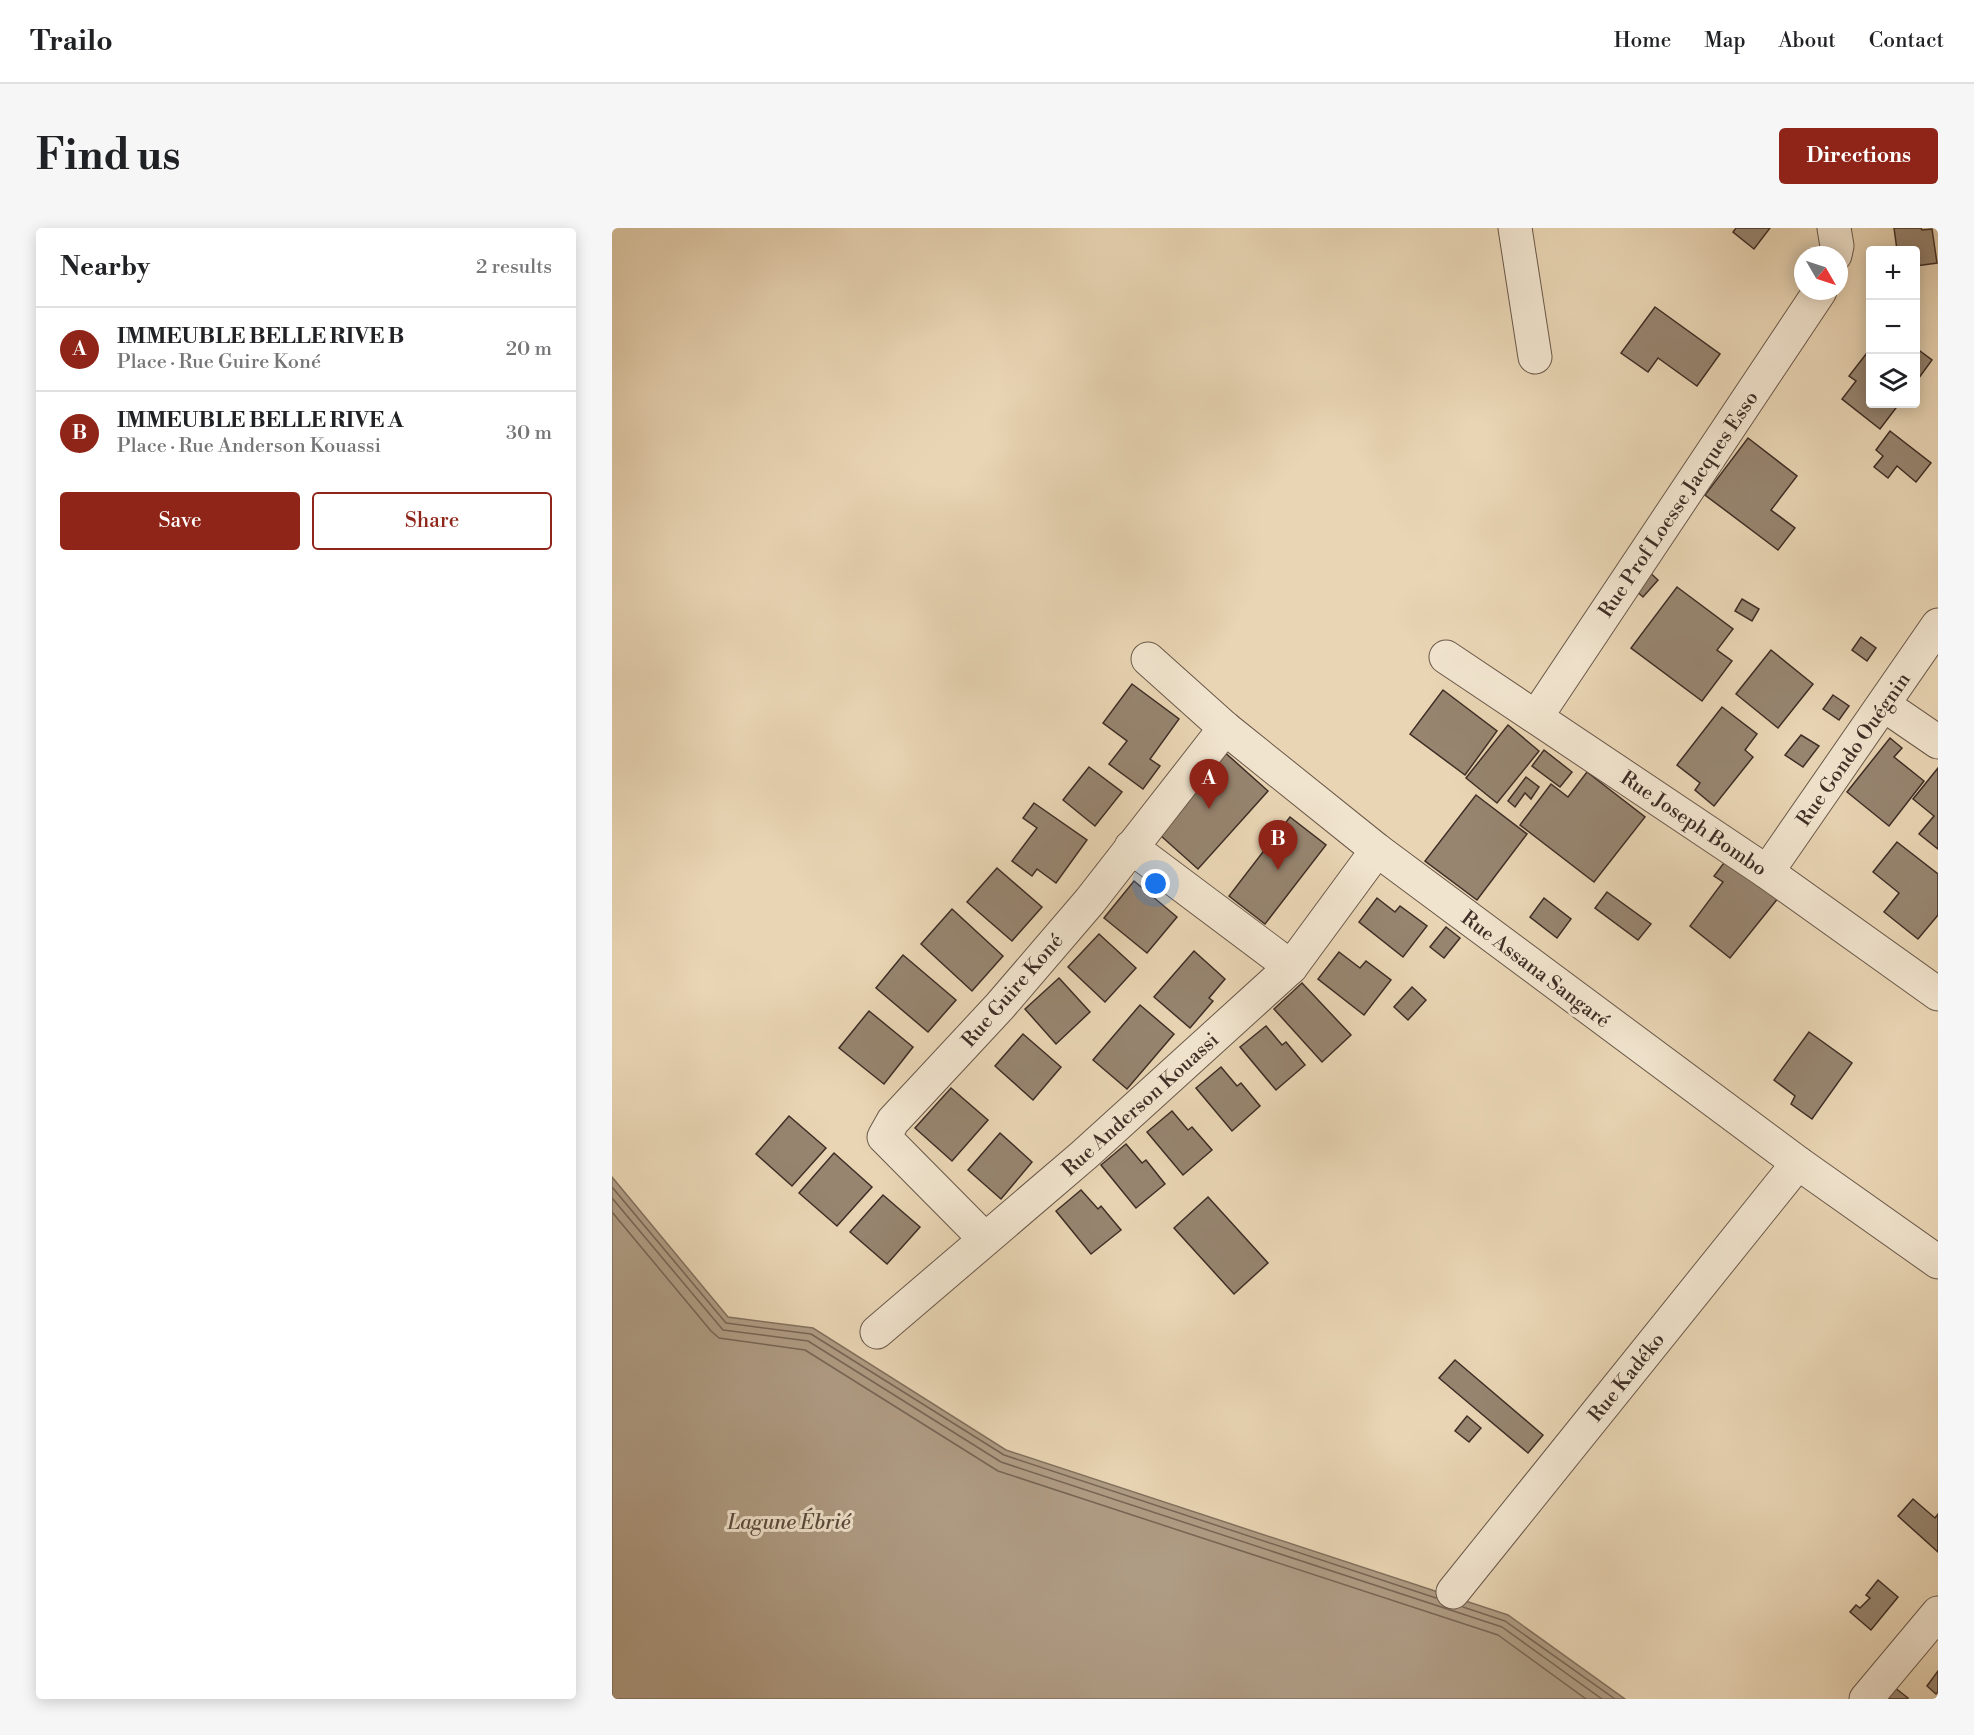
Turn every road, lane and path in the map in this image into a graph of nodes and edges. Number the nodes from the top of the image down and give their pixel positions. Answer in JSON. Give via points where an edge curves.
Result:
{"nodes":[{"id":1,"x":1515,"y":228,"type":"edge"},
{"id":2,"x":1834,"y":228,"type":"edge"},
{"id":3,"x":1837,"y":246,"type":"edge"},
{"id":4,"x":1814,"y":300,"type":"edge"},
{"id":5,"x":1535,"y":357,"type":"dead end"},
{"id":6,"x":1938,"y":625,"type":"edge"},
{"id":7,"x":1446,"y":657,"type":"dead end"},
{"id":8,"x":1148,"y":659,"type":"dead end"},
{"id":9,"x":1884,"y":705,"type":"junction"},
{"id":10,"x":1536,"y":717,"type":"junction"},
{"id":11,"x":1225,"y":728,"type":"junction"},
{"id":12,"x":1938,"y":742,"type":"edge"},
{"id":13,"x":1131,"y":847,"type":"junction"},
{"id":14,"x":1377,"y":850,"type":"junction"},
{"id":15,"x":1767,"y":872,"type":"junction"},
{"id":16,"x":1292,"y":966,"type":"junction"},
{"id":17,"x":1938,"y":994,"type":"edge"},
{"id":18,"x":1798,"y":1163,"type":"junction"},
{"id":19,"x":985,"y":1239,"type":"junction"},
{"id":20,"x":1938,"y":1262,"type":"edge"},
{"id":21,"x":877,"y":1332,"type":"dead end"},
{"id":22,"x":1454,"y":1592,"type":"dead end"},
{"id":23,"x":1938,"y":1613,"type":"edge"},
{"id":24,"x":1866,"y":1699,"type":"edge"}],
"edges":[{"from":1,"to":5,"type":"street"},
{"from":2,"to":3,"type":"street"},
{"from":4,"to":10,"type":"street","name":"Rue Prof Loesse Jacques Esso"},
{"from":6,"to":9,"type":"street","name":"Rue Gondo Ouégnin"},
{"from":7,"to":10,"type":"street","name":"Rue Joseph Bombo"},
{"from":8,"to":11,"type":"street","name":"Rue Assana Sangaré"},
{"from":9,"to":12,"type":"street"},
{"from":9,"to":15,"type":"street","name":"Rue Gondo Ouégnin"},
{"from":10,"to":15,"type":"street","name":"Rue Joseph Bombo"},
{"from":11,"to":13,"type":"street","name":"Rue Guire Koné"},
{"from":11,"to":14,"type":"street","name":"Rue Assana Sangaré"},
{"from":13,"to":16,"type":"street"},
{"from":13,"to":19,"type":"street","name":"Rue Guire Koné","via":[[1090,901],[893,1121],[884,1137]]},
{"from":14,"to":16,"type":"street","name":"Rue Anderson Kouassi"},
{"from":14,"to":18,"type":"street","name":"Rue Assana Sangaré"},
{"from":15,"to":17,"type":"street","name":"Rue Joseph Bombo"},
{"from":16,"to":19,"type":"street","name":"Rue Anderson Kouassi","via":[[1084,1155]]},
{"from":18,"to":20,"type":"street","name":"Rue Assana Sangaré"},
{"from":18,"to":22,"type":"street","name":"Rue Kadéko"},
{"from":19,"to":21,"type":"street","name":"Rue Anderson Kouassi"},
{"from":23,"to":24,"type":"street"}]}
